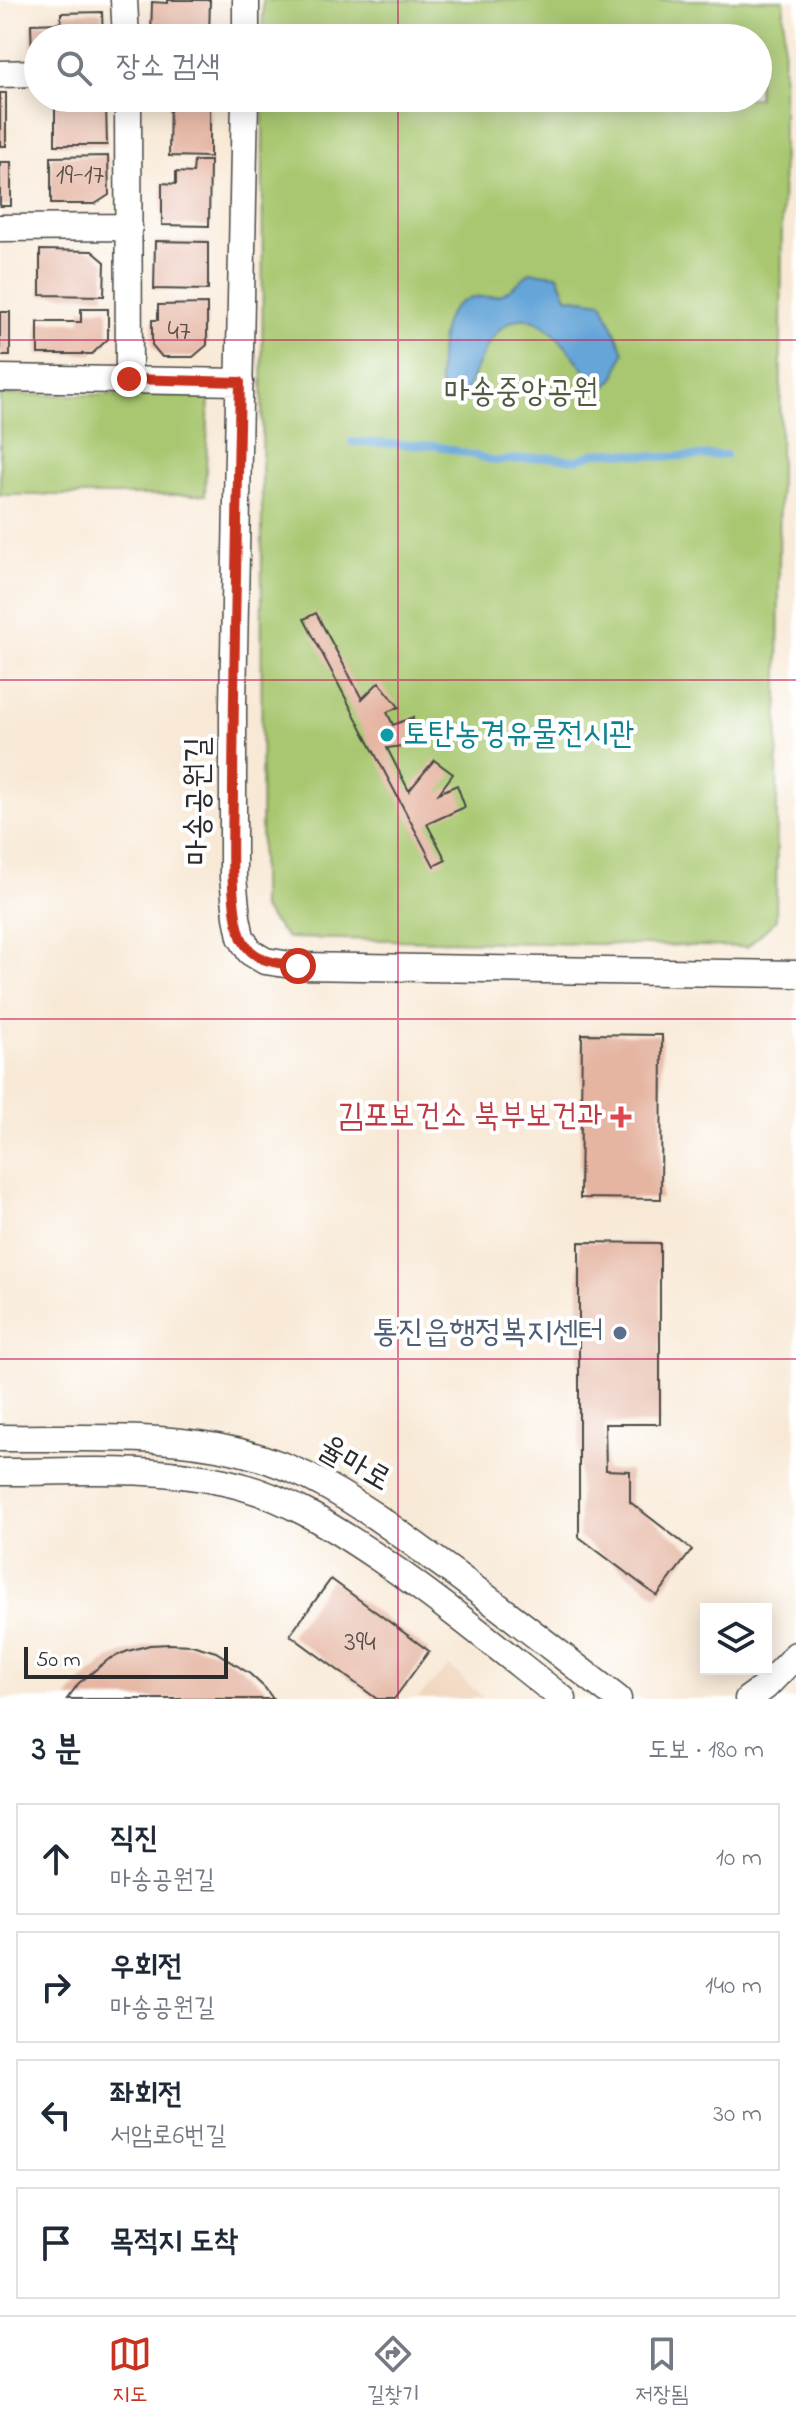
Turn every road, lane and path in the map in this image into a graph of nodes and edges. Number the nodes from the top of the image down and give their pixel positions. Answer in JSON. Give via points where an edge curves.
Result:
{"nodes":[{"id":1,"x":124,"y":0,"type":"edge"},
{"id":2,"x":246,"y":0,"type":"edge"},
{"id":3,"x":125,"y":24,"type":"edge"},
{"id":4,"x":246,"y":24,"type":"edge"},
{"id":5,"x":24,"y":73,"type":"edge"},
{"id":6,"x":0,"y":74,"type":"edge"},
{"id":7,"x":128,"y":112,"type":"edge"},
{"id":8,"x":245,"y":112,"type":"edge"},
{"id":9,"x":129,"y":227,"type":"junction"},
{"id":10,"x":0,"y":228,"type":"edge"},
{"id":11,"x":0,"y":378,"type":"edge"},
{"id":12,"x":129,"y":379,"type":"junction"},
{"id":13,"x":240,"y":382,"type":"junction"},
{"id":14,"x":796,"y":974,"type":"edge"},
{"id":15,"x":0,"y":1438,"type":"edge"},
{"id":16,"x":0,"y":1472,"type":"edge"},
{"id":17,"x":796,"y":1655,"type":"edge"},
{"id":18,"x":563,"y":1699,"type":"edge"},
{"id":19,"x":618,"y":1699,"type":"edge"},
{"id":20,"x":748,"y":1699,"type":"edge"}],
"edges":[{"from":1,"to":3,"type":"street"},
{"from":2,"to":4,"type":"street"},
{"from":5,"to":6,"type":"street"},
{"from":7,"to":9,"type":"street"},
{"from":8,"to":13,"type":"street","name":"마송공원길"},
{"from":9,"to":10,"type":"street"},
{"from":9,"to":12,"type":"street"},
{"from":11,"to":12,"type":"street"},
{"from":12,"to":13,"type":"street"},
{"from":13,"to":14,"type":"street","name":"마송공원길","via":[[233,877],[241,937],[250,952],[265,961],[298,966]]},
{"from":15,"to":19,"type":"street","name":"율마로","via":[[147,1439],[217,1447],[285,1465],[366,1509]]},
{"from":16,"to":18,"type":"street","name":"율마로","via":[[192,1476],[264,1493],[326,1524],[426,1591]]},
{"from":17,"to":20,"type":"street"}]}
